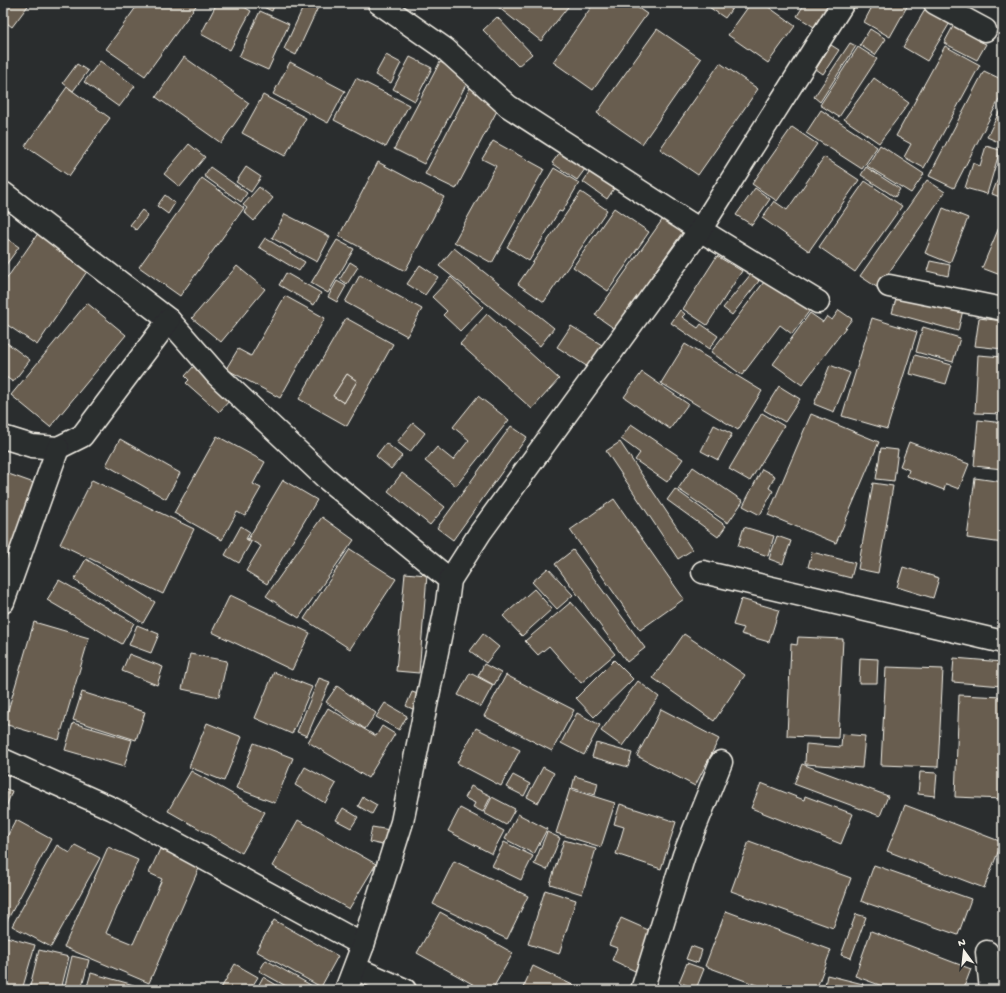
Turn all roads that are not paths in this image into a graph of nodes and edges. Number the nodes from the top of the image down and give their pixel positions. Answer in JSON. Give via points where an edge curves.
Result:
{"nodes":[{"id":1,"x":379,"y":3,"type":"edge"},
{"id":2,"x":843,"y":3,"type":"edge"},
{"id":3,"x":936,"y":3,"type":"edge"},
{"id":4,"x":986,"y":30,"type":"dead end"},
{"id":5,"x":3,"y":193,"type":"edge"},
{"id":6,"x":700,"y":230,"type":"junction"},
{"id":7,"x":889,"y":286,"type":"dead end"},
{"id":8,"x":818,"y":302,"type":"dead end"},
{"id":9,"x":1003,"y":309,"type":"edge"},
{"id":10,"x":169,"y":320,"type":"junction"},
{"id":11,"x":3,"y":437,"type":"edge"},
{"id":12,"x":58,"y":448,"type":"junction"},
{"id":13,"x":703,"y":572,"type":"dead end"},
{"id":14,"x":450,"y":580,"type":"junction"},
{"id":15,"x":3,"y":602,"type":"edge"},
{"id":16,"x":1003,"y":642,"type":"edge"},
{"id":17,"x":3,"y":760,"type":"edge"},
{"id":18,"x":721,"y":762,"type":"dead end"},
{"id":19,"x":363,"y":945,"type":"junction"},
{"id":20,"x":987,"y":952,"type":"dead end"},
{"id":21,"x":355,"y":968,"type":"junction"},
{"id":22,"x":346,"y":990,"type":"edge"},
{"id":23,"x":405,"y":990,"type":"edge"},
{"id":24,"x":642,"y":990,"type":"edge"},
{"id":25,"x":991,"y":990,"type":"edge"}],
"edges":[{"from":1,"to":6,"type":"street","via":[[445,49],[508,106]]},
{"from":2,"to":6,"type":"street"},
{"from":3,"to":4,"type":"street"},
{"from":5,"to":10,"type":"street"},
{"from":6,"to":8,"type":"street"},
{"from":6,"to":14,"type":"street","via":[[480,533]]},
{"from":7,"to":9,"type":"street"},
{"from":10,"to":12,"type":"street","via":[[82,436]]},
{"from":10,"to":14,"type":"street","via":[[217,374],[327,479]]},
{"from":11,"to":12,"type":"street","via":[[32,446]]},
{"from":12,"to":15,"type":"street"},
{"from":13,"to":16,"type":"street"},
{"from":14,"to":19,"type":"street","via":[[402,822]]},
{"from":17,"to":19,"type":"street","via":[[113,809]]},
{"from":18,"to":24,"type":"street","via":[[684,855]]},
{"from":19,"to":21,"type":"street"},
{"from":20,"to":25,"type":"street"},
{"from":21,"to":22,"type":"street"},
{"from":21,"to":23,"type":"street"}]}
